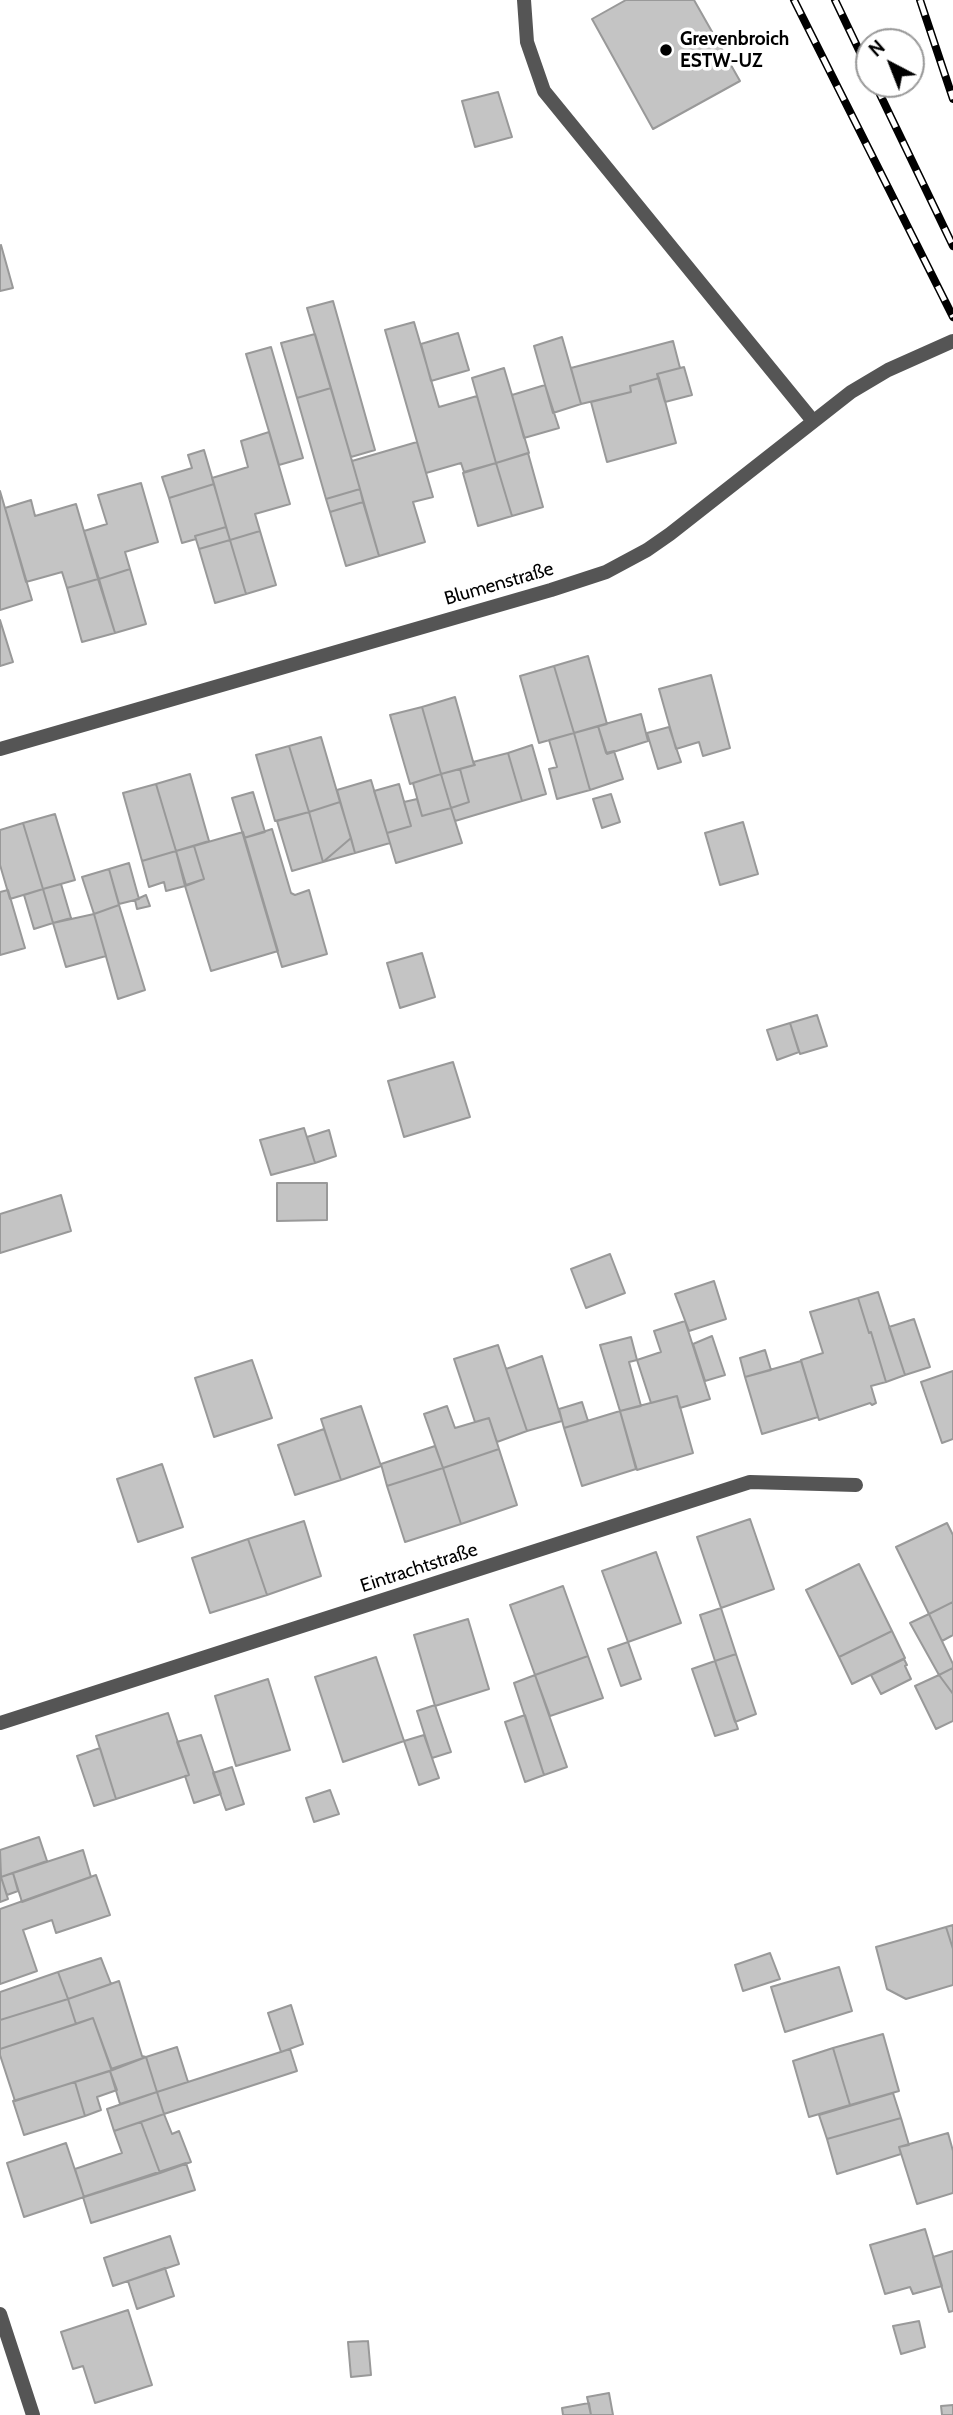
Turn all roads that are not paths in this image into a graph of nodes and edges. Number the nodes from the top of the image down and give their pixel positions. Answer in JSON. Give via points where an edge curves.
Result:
{"nodes":[{"id":1,"x":524,"y":0,"type":"edge"},
{"id":2,"x":953,"y":341,"type":"edge"},
{"id":3,"x":813,"y":421,"type":"junction"},
{"id":4,"x":0,"y":749,"type":"edge"},
{"id":5,"x":856,"y":1485,"type":"dead end"},
{"id":6,"x":0,"y":1723,"type":"edge"},
{"id":7,"x":0,"y":2314,"type":"edge"},
{"id":8,"x":33,"y":2415,"type":"edge"}],
"edges":[{"from":1,"to":3,"type":"street","via":[[527,42],[544,91]]},
{"from":2,"to":3,"type":"street","name":"Blumenstraße","via":[[876,377]]},
{"from":3,"to":4,"type":"street","name":"Blumenstraße","via":[[670,534],[606,572]]},
{"from":5,"to":6,"type":"street","name":"Eintrachtstraße","via":[[750,1482]]},
{"from":7,"to":8,"type":"street"}]}
